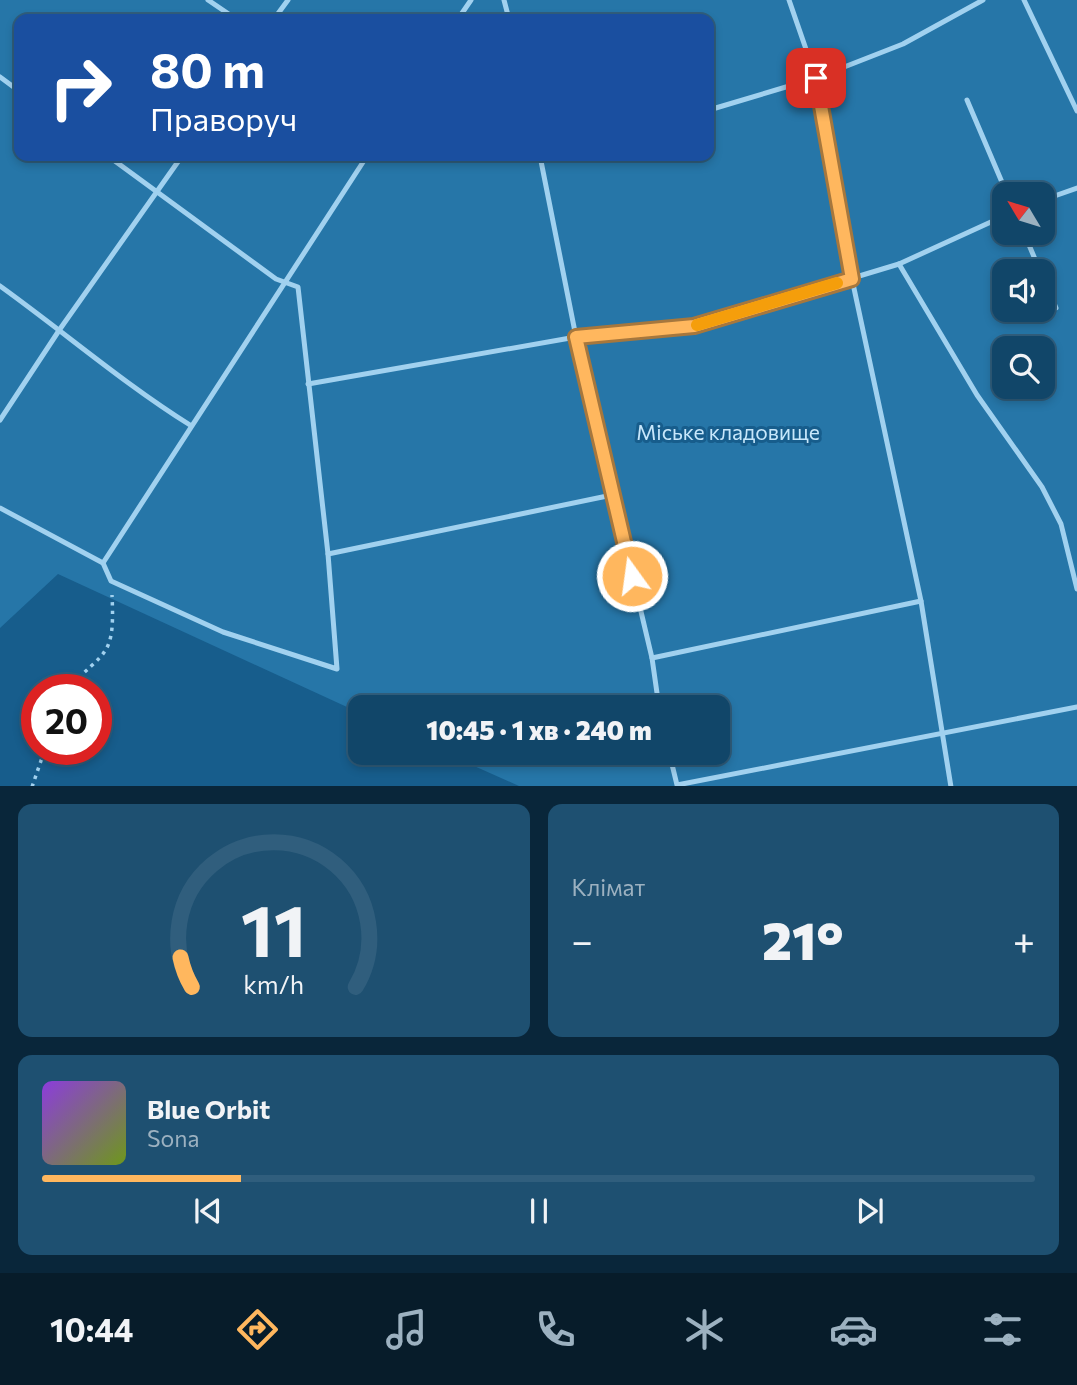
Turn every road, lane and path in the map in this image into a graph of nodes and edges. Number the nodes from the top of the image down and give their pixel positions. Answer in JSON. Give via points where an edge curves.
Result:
{"nodes":[{"id":1,"x":208,"y":0,"type":"edge"},
{"id":2,"x":789,"y":0,"type":"edge"},
{"id":3,"x":983,"y":0,"type":"edge"},
{"id":4,"x":1024,"y":0,"type":"edge"},
{"id":5,"x":229,"y":14,"type":"edge"},
{"id":6,"x":0,"y":76,"type":"edge"},
{"id":7,"x":816,"y":78,"type":"junction"},
{"id":8,"x":14,"y":87,"type":"edge"},
{"id":9,"x":967,"y":100,"type":"dead end"},
{"id":10,"x":714,"y":109,"type":"edge"},
{"id":11,"x":1077,"y":111,"type":"edge"},
{"id":12,"x":115,"y":161,"type":"edge"},
{"id":13,"x":179,"y":161,"type":"edge"},
{"id":14,"x":364,"y":161,"type":"edge"},
{"id":15,"x":541,"y":161,"type":"edge"},
{"id":16,"x":1002,"y":182,"type":"edge"},
{"id":17,"x":1077,"y":188,"type":"edge"},
{"id":18,"x":158,"y":192,"type":"junction"},
{"id":19,"x":1055,"y":196,"type":"edge"},
{"id":20,"x":992,"y":221,"type":"edge"},
{"id":21,"x":899,"y":264,"type":"junction"},
{"id":22,"x":852,"y":279,"type":"junction"},
{"id":23,"x":285,"y":281,"type":"junction"},
{"id":24,"x":0,"y":286,"type":"edge"},
{"id":25,"x":60,"y":328,"type":"junction"},
{"id":26,"x":576,"y":337,"type":"junction"},
{"id":27,"x":308,"y":384,"type":"junction"},
{"id":28,"x":0,"y":420,"type":"edge"},
{"id":29,"x":190,"y":425,"type":"junction"},
{"id":30,"x":612,"y":495,"type":"junction"},
{"id":31,"x":0,"y":508,"type":"edge"},
{"id":32,"x":328,"y":554,"type":"junction"},
{"id":33,"x":103,"y":563,"type":"junction"},
{"id":34,"x":111,"y":581,"type":"junction"},
{"id":35,"x":1077,"y":589,"type":"edge"},
{"id":36,"x":921,"y":601,"type":"junction"},
{"id":37,"x":652,"y":658,"type":"junction"},
{"id":38,"x":84,"y":674,"type":"edge"},
{"id":39,"x":657,"y":695,"type":"edge"},
{"id":40,"x":1077,"y":706,"type":"edge"},
{"id":41,"x":944,"y":734,"type":"junction"},
{"id":42,"x":39,"y":765,"type":"edge"},
{"id":43,"x":672,"y":765,"type":"edge"},
{"id":44,"x":32,"y":786,"type":"edge"},
{"id":45,"x":951,"y":786,"type":"edge"}],
"edges":[{"from":1,"to":5,"type":"lane"},
{"from":2,"to":7,"type":"lane"},
{"from":3,"to":7,"type":"lane","via":[[903,44]]},
{"from":4,"to":11,"type":"lane"},
{"from":6,"to":8,"type":"lane"},
{"from":7,"to":10,"type":"lane"},
{"from":7,"to":22,"type":"lane"},
{"from":9,"to":16,"type":"lane"},
{"from":12,"to":18,"type":"lane"},
{"from":13,"to":18,"type":"lane"},
{"from":14,"to":23,"type":"lane"},
{"from":15,"to":26,"type":"lane"},
{"from":17,"to":19,"type":"lane"},
{"from":18,"to":23,"type":"lane","via":[[276,279]]},
{"from":18,"to":25,"type":"lane"},
{"from":20,"to":21,"type":"lane"},
{"from":21,"to":22,"type":"lane"},
{"from":21,"to":35,"type":"lane","via":[[977,395],[1042,487],[1061,524]]},
{"from":22,"to":26,"type":"lane","via":[[694,326]]},
{"from":22,"to":36,"type":"lane"},
{"from":23,"to":27,"type":"lane","via":[[298,287]]},
{"from":23,"to":29,"type":"lane"},
{"from":24,"to":25,"type":"lane"},
{"from":25,"to":28,"type":"lane"},
{"from":25,"to":29,"type":"lane","via":[[136,391]]},
{"from":26,"to":27,"type":"lane"},
{"from":26,"to":30,"type":"lane"},
{"from":27,"to":32,"type":"lane"},
{"from":29,"to":33,"type":"lane"},
{"from":30,"to":32,"type":"lane"},
{"from":30,"to":37,"type":"lane"},
{"from":31,"to":33,"type":"lane"},
{"from":32,"to":34,"type":"lane","via":[[337,669],[223,632]]},
{"from":33,"to":34,"type":"lane"},
{"from":34,"to":38,"type":"path","via":[[113,636],[101,659]]},
{"from":36,"to":37,"type":"lane"},
{"from":36,"to":41,"type":"lane"},
{"from":37,"to":39,"type":"lane"},
{"from":40,"to":41,"type":"lane"},
{"from":41,"to":43,"type":"lane","via":[[677,785]]},
{"from":41,"to":45,"type":"lane"},
{"from":42,"to":44,"type":"path"}]}
